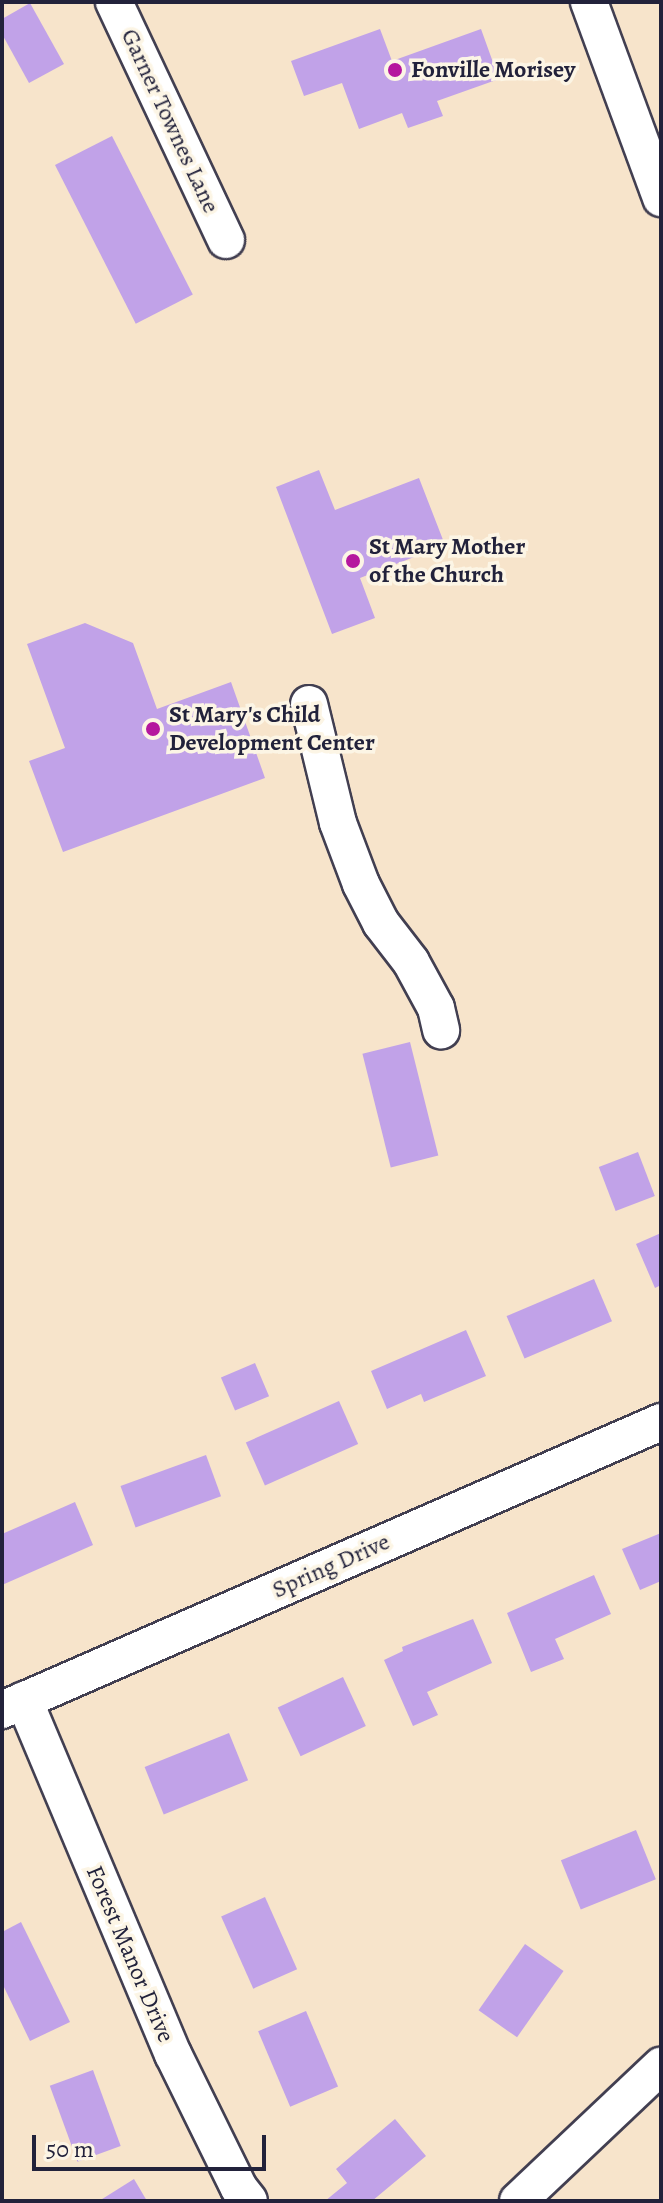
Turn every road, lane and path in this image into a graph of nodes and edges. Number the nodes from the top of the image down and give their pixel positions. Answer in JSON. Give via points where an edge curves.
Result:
{"nodes":[{"id":1,"x":114,"y":2,"type":"edge"},
{"id":2,"x":589,"y":2,"type":"edge"},
{"id":3,"x":661,"y":198,"type":"edge"},
{"id":4,"x":226,"y":240,"type":"dead end"},
{"id":5,"x":309,"y":704,"type":"dead end"},
{"id":6,"x":441,"y":1030,"type":"dead end"},
{"id":7,"x":661,"y":1422,"type":"edge"},
{"id":8,"x":13,"y":1705,"type":"edge"},
{"id":9,"x":661,"y":2066,"type":"edge"},
{"id":10,"x":249,"y":2201,"type":"edge"},
{"id":11,"x":518,"y":2201,"type":"edge"}],
"edges":[{"from":1,"to":4,"type":"street","name":"Garner Townes Lane"},
{"from":2,"to":3,"type":"street"},
{"from":5,"to":6,"type":"street","via":[[338,823],[361,884],[381,923],[411,962],[436,1008]]},
{"from":7,"to":8,"type":"street","name":"Spring Drive"},
{"from":8,"to":10,"type":"street","name":"Forest Manor Drive","via":[[173,2054]]},
{"from":9,"to":11,"type":"street"}]}
